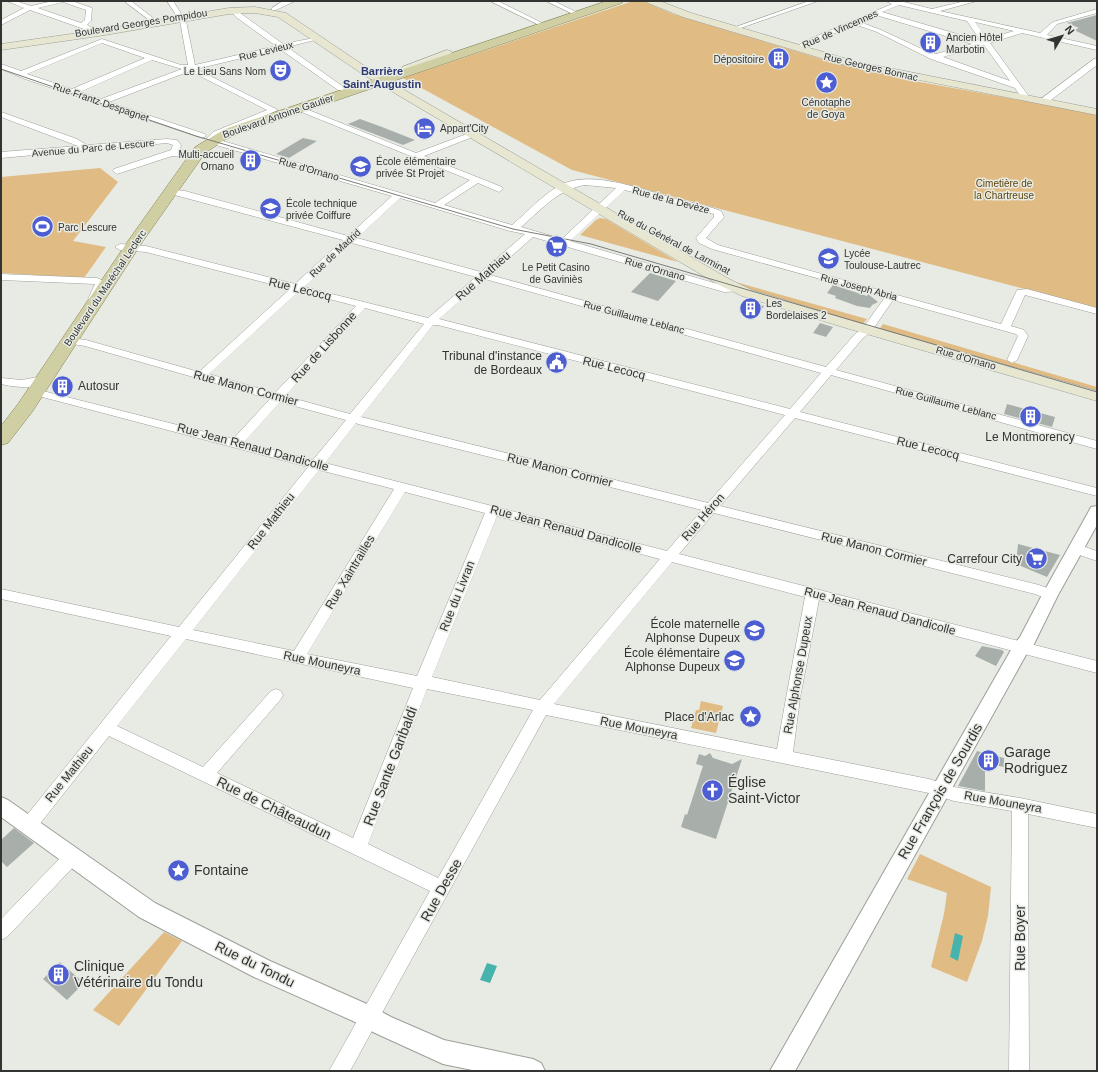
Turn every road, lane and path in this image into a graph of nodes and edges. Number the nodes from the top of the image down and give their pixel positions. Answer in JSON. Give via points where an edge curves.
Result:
{"nodes":[{"id":1,"x":10,"y":1,"type":"edge"},
{"id":2,"x":61,"y":1,"type":"edge"},
{"id":3,"x":65,"y":1,"type":"edge"},
{"id":4,"x":127,"y":1,"type":"edge"},
{"id":5,"x":170,"y":1,"type":"edge"},
{"id":6,"x":288,"y":1,"type":"edge"},
{"id":7,"x":493,"y":1,"type":"edge"},
{"id":8,"x":549,"y":1,"type":"edge"},
{"id":9,"x":605,"y":1,"type":"edge"},
{"id":10,"x":618,"y":1,"type":"edge"},
{"id":11,"x":651,"y":1,"type":"edge"},
{"id":12,"x":815,"y":1,"type":"edge"},
{"id":13,"x":889,"y":1,"type":"edge"},
{"id":14,"x":974,"y":1,"type":"edge"},
{"id":15,"x":902,"y":2,"type":"edge"},
{"id":16,"x":30,"y":8,"type":"junction"},
{"id":17,"x":274,"y":9,"type":"junction"},
{"id":18,"x":233,"y":10,"type":"junction"},
{"id":19,"x":930,"y":10,"type":"junction"},
{"id":20,"x":1097,"y":11,"type":"edge"},
{"id":21,"x":573,"y":12,"type":"junction"},
{"id":22,"x":877,"y":13,"type":"junction"},
{"id":23,"x":181,"y":18,"type":"junction"},
{"id":24,"x":969,"y":19,"type":"junction"},
{"id":25,"x":154,"y":21,"type":"junction"},
{"id":26,"x":854,"y":22,"type":"junction"},
{"id":27,"x":1,"y":23,"type":"edge"},
{"id":28,"x":539,"y":23,"type":"junction"},
{"id":29,"x":83,"y":29,"type":"junction"},
{"id":30,"x":733,"y":29,"type":"junction"},
{"id":31,"x":1022,"y":31,"type":"junction"},
{"id":32,"x":1042,"y":36,"type":"junction"},
{"id":33,"x":101,"y":37,"type":"junction"},
{"id":34,"x":317,"y":38,"type":"junction"},
{"id":35,"x":1,"y":43,"type":"edge"},
{"id":36,"x":983,"y":43,"type":"junction"},
{"id":37,"x":1,"y":47,"type":"edge"},
{"id":38,"x":281,"y":47,"type":"junction"},
{"id":39,"x":797,"y":48,"type":"junction"},
{"id":40,"x":1097,"y":48,"type":"edge"},
{"id":41,"x":453,"y":53,"type":"junction"},
{"id":42,"x":153,"y":57,"type":"junction"},
{"id":43,"x":934,"y":57,"type":"junction"},
{"id":44,"x":1097,"y":60,"type":"edge"},
{"id":45,"x":1,"y":66,"type":"edge"},
{"id":46,"x":1093,"y":67,"type":"edge"},
{"id":47,"x":192,"y":68,"type":"junction"},
{"id":48,"x":23,"y":73,"type":"junction"},
{"id":49,"x":382,"y":78,"type":"junction"},
{"id":50,"x":1019,"y":86,"type":"junction"},
{"id":51,"x":341,"y":88,"type":"junction"},
{"id":52,"x":73,"y":92,"type":"junction"},
{"id":53,"x":1026,"y":98,"type":"junction"},
{"id":54,"x":1044,"y":101,"type":"junction"},
{"id":55,"x":101,"y":102,"type":"junction"},
{"id":56,"x":302,"y":108,"type":"junction"},
{"id":57,"x":274,"y":110,"type":"junction"},
{"id":58,"x":1097,"y":112,"type":"edge"},
{"id":59,"x":1,"y":114,"type":"edge"},
{"id":60,"x":472,"y":134,"type":"junction"},
{"id":61,"x":207,"y":139,"type":"junction"},
{"id":62,"x":85,"y":148,"type":"junction"},
{"id":63,"x":180,"y":152,"type":"junction"},
{"id":64,"x":1,"y":155,"type":"edge"},
{"id":65,"x":416,"y":156,"type":"junction"},
{"id":66,"x":117,"y":171,"type":"dead end"},
{"id":67,"x":477,"y":180,"type":"junction"},
{"id":68,"x":566,"y":185,"type":"junction"},
{"id":69,"x":623,"y":187,"type":"junction"},
{"id":70,"x":499,"y":189,"type":"dead end"},
{"id":71,"x":170,"y":191,"type":"junction"},
{"id":72,"x":398,"y":195,"type":"junction"},
{"id":73,"x":436,"y":206,"type":"junction"},
{"id":74,"x":602,"y":207,"type":"junction"},
{"id":75,"x":718,"y":213,"type":"joint"},
{"id":76,"x":513,"y":229,"type":"junction"},
{"id":77,"x":531,"y":234,"type":"junction"},
{"id":78,"x":350,"y":239,"type":"junction"},
{"id":79,"x":564,"y":242,"type":"junction"},
{"id":80,"x":126,"y":248,"type":"junction"},
{"id":81,"x":483,"y":276,"type":"junction"},
{"id":82,"x":2,"y":278,"type":"edge"},
{"id":83,"x":97,"y":281,"type":"junction"},
{"id":84,"x":296,"y":288,"type":"junction"},
{"id":85,"x":739,"y":289,"type":"junction"},
{"id":86,"x":890,"y":296,"type":"junction"},
{"id":87,"x":363,"y":304,"type":"junction"},
{"id":88,"x":1097,"y":311,"type":"edge"},
{"id":89,"x":431,"y":322,"type":"junction"},
{"id":90,"x":871,"y":324,"type":"junction"},
{"id":91,"x":1004,"y":327,"type":"junction"},
{"id":92,"x":74,"y":335,"type":"junction"},
{"id":93,"x":1012,"y":360,"type":"junction"},
{"id":94,"x":829,"y":371,"type":"junction"},
{"id":95,"x":201,"y":376,"type":"junction"},
{"id":96,"x":1,"y":381,"type":"edge"},
{"id":97,"x":1097,"y":384,"type":"edge"},
{"id":98,"x":34,"y":385,"type":"junction"},
{"id":99,"x":1097,"y":396,"type":"edge"},
{"id":100,"x":278,"y":397,"type":"junction"},
{"id":101,"x":792,"y":414,"type":"junction"},
{"id":102,"x":1,"y":418,"type":"edge"},
{"id":103,"x":353,"y":418,"type":"junction"},
{"id":104,"x":1,"y":439,"type":"edge"},
{"id":105,"x":236,"y":443,"type":"junction"},
{"id":106,"x":1097,"y":445,"type":"edge"},
{"id":107,"x":316,"y":464,"type":"junction"},
{"id":108,"x":402,"y":486,"type":"junction"},
{"id":109,"x":1097,"y":492,"type":"edge"},
{"id":110,"x":711,"y":508,"type":"junction"},
{"id":111,"x":493,"y":510,"type":"junction"},
{"id":112,"x":1097,"y":511,"type":"edge"},
{"id":113,"x":1076,"y":549,"type":"junction"},
{"id":114,"x":670,"y":556,"type":"junction"},
{"id":115,"x":1097,"y":556,"type":"edge"},
{"id":116,"x":813,"y":593,"type":"junction"},
{"id":117,"x":1,"y":594,"type":"edge"},
{"id":118,"x":1050,"y":595,"type":"junction"},
{"id":119,"x":182,"y":633,"type":"junction"},
{"id":120,"x":1021,"y":648,"type":"junction"},
{"id":121,"x":298,"y":657,"type":"junction"},
{"id":122,"x":1097,"y":667,"type":"edge"},
{"id":123,"x":423,"y":683,"type":"junction"},
{"id":124,"x":276,"y":695,"type":"dead end"},
{"id":125,"x":542,"y":708,"type":"junction"},
{"id":126,"x":106,"y":728,"type":"junction"},
{"id":127,"x":784,"y":758,"type":"junction"},
{"id":128,"x":205,"y":776,"type":"junction"},
{"id":129,"x":941,"y":790,"type":"junction"},
{"id":130,"x":1,"y":806,"type":"edge"},
{"id":131,"x":1020,"y":806,"type":"junction"},
{"id":132,"x":1097,"y":821,"type":"edge"},
{"id":133,"x":29,"y":825,"type":"junction"},
{"id":134,"x":356,"y":848,"type":"junction"},
{"id":135,"x":72,"y":857,"type":"junction"},
{"id":136,"x":442,"y":888,"type":"junction"},
{"id":137,"x":1,"y":931,"type":"edge"},
{"id":138,"x":370,"y":1018,"type":"junction"},
{"id":139,"x":339,"y":1071,"type":"edge"},
{"id":140,"x":533,"y":1071,"type":"edge"},
{"id":141,"x":782,"y":1071,"type":"edge"},
{"id":142,"x":1019,"y":1071,"type":"edge"}],
"edges":[{"from":1,"to":16,"type":"street"},
{"from":2,"to":16,"type":"street"},
{"from":3,"to":29,"type":"street","via":[[90,9],[88,21]]},
{"from":4,"to":25,"type":"street"},
{"from":5,"to":23,"type":"street"},
{"from":6,"to":17,"type":"street"},
{"from":7,"to":28,"type":"street"},
{"from":8,"to":21,"type":"street"},
{"from":9,"to":21,"type":"main road","name":"Boulevard Antoine Gautier"},
{"from":10,"to":41,"type":"main road","name":"Boulevard Antoine Gautier"},
{"from":11,"to":30,"type":"main road","name":"Rue Georges Bonnac"},
{"from":12,"to":30,"type":"street"},
{"from":13,"to":15,"type":"street"},
{"from":14,"to":19,"type":"street"},
{"from":15,"to":19,"type":"street"},
{"from":15,"to":22,"type":"street","name":"Rue de Vincennes"},
{"from":16,"to":27,"type":"street"},
{"from":16,"to":29,"type":"street"},
{"from":17,"to":23,"type":"main road","name":"Boulevard Georges Pompidou","via":[[233,7]]},
{"from":17,"to":49,"type":"main road","name":"Boulevard Georges Pompidou","via":[[290,13]]},
{"from":18,"to":23,"type":"main road","name":"Boulevard Georges Pompidou"},
{"from":18,"to":34,"type":"main road","name":"Boulevard Georges Pompidou","via":[[278,14]]},
{"from":18,"to":38,"type":"street"},
{"from":19,"to":24,"type":"street"},
{"from":20,"to":32,"type":"street","via":[[1055,23]]},
{"from":21,"to":28,"type":"main road","name":"Boulevard Antoine Gautier"},
{"from":22,"to":26,"type":"street","name":"Rue de Vincennes"},
{"from":22,"to":36,"type":"street"},
{"from":23,"to":25,"type":"main road","name":"Boulevard Georges Pompidou"},
{"from":23,"to":33,"type":"main road","name":"Boulevard Georges Pompidou"},
{"from":23,"to":47,"type":"street"},
{"from":24,"to":31,"type":"street"},
{"from":24,"to":36,"type":"street"},
{"from":25,"to":29,"type":"main road","name":"Boulevard Georges Pompidou"},
{"from":26,"to":39,"type":"street","name":"Rue de Vincennes"},
{"from":26,"to":43,"type":"street","via":[[879,30]]},
{"from":28,"to":41,"type":"main road","name":"Boulevard Antoine Gautier"},
{"from":29,"to":35,"type":"main road","name":"Boulevard Georges Pompidou"},
{"from":30,"to":39,"type":"main road","name":"Rue Georges Bonnac"},
{"from":31,"to":32,"type":"street"},
{"from":31,"to":36,"type":"street"},
{"from":32,"to":40,"type":"street"},
{"from":33,"to":37,"type":"main road","name":"Boulevard Georges Pompidou"},
{"from":33,"to":42,"type":"street"},
{"from":33,"to":48,"type":"street"},
{"from":34,"to":38,"type":"street","name":"Rue Levieux"},
{"from":34,"to":49,"type":"main road","name":"Boulevard Georges Pompidou"},
{"from":36,"to":43,"type":"street"},
{"from":36,"to":50,"type":"street"},
{"from":38,"to":47,"type":"street","name":"Rue Levieux"},
{"from":38,"to":51,"type":"street"},
{"from":39,"to":53,"type":"main road","name":"Rue Georges Bonnac","via":[[863,66]]},
{"from":41,"to":49,"type":"main road","name":"Boulevard Antoine Gautier"},
{"from":42,"to":47,"type":"street","via":[[180,67]]},
{"from":42,"to":52,"type":"street"},
{"from":43,"to":50,"type":"street"},
{"from":44,"to":46,"type":"street"},
{"from":45,"to":48,"type":"street","name":"Rue Frantz Despagnet"},
{"from":46,"to":54,"type":"street"},
{"from":47,"to":55,"type":"street","name":"Rue Levieux"},
{"from":47,"to":57,"type":"street"},
{"from":48,"to":52,"type":"street","name":"Rue Frantz Despagnet"},
{"from":49,"to":51,"type":"main road","name":"Boulevard Antoine Gautier"},
{"from":49,"to":56,"type":"main road","name":"Boulevard Antoine Gautier"},
{"from":49,"to":60,"type":"main road","name":"Rue du Général de Larminat"},
{"from":49,"to":68,"type":"main road","name":"Rue du Général de Larminat","via":[[465,121]]},
{"from":50,"to":53,"type":"street"},
{"from":51,"to":57,"type":"main road","name":"Boulevard Antoine Gautier"},
{"from":52,"to":55,"type":"street","name":"Rue Frantz Despagnet"},
{"from":53,"to":54,"type":"main road","name":"Rue Georges Bonnac"},
{"from":54,"to":58,"type":"main road","name":"Rue Georges Bonnac"},
{"from":55,"to":61,"type":"street","name":"Rue Frantz Despagnet"},
{"from":56,"to":61,"type":"main road","name":"Boulevard Antoine Gautier"},
{"from":56,"to":65,"type":"street"},
{"from":57,"to":61,"type":"main road","name":"Boulevard Antoine Gautier","via":[[217,129]]},
{"from":59,"to":62,"type":"street","via":[[74,141]]},
{"from":60,"to":65,"type":"street"},
{"from":60,"to":68,"type":"main road","name":"Rue du Général de Larminat"},
{"from":61,"to":63,"type":"main road","name":"Boulevard du Maréchal Leclerc","via":[[194,142]]},
{"from":61,"to":71,"type":"main road","name":"Boulevard du Maréchal Leclerc"},
{"from":61,"to":72,"type":"street","name":"Rue d'Ornano"},
{"from":62,"to":63,"type":"street","name":"Avenue du Parc de Lescure","via":[[167,141],[175,143]]},
{"from":62,"to":64,"type":"street","name":"Avenue du Parc de Lescure"},
{"from":63,"to":66,"type":"street"},
{"from":63,"to":80,"type":"main road","name":"Boulevard du Maréchal Leclerc"},
{"from":65,"to":67,"type":"street"},
{"from":67,"to":70,"type":"street"},
{"from":67,"to":73,"type":"street"},
{"from":68,"to":69,"type":"street","name":"Rue de la Devèze","via":[[596,181]]},
{"from":68,"to":74,"type":"main road","name":"Rue du Général de Larminat"},
{"from":68,"to":76,"type":"street"},
{"from":69,"to":74,"type":"street","name":"Rue de la Devèze"},
{"from":69,"to":75,"type":"street","name":"Rue de la Devèze"},
{"from":71,"to":78,"type":"street","name":"Rue Guillaume Leblanc"},
{"from":71,"to":80,"type":"main road","name":"Boulevard du Maréchal Leclerc"},
{"from":72,"to":73,"type":"street","name":"Rue d'Ornano"},
{"from":72,"to":78,"type":"street","name":"Rue de Madrid"},
{"from":73,"to":76,"type":"street","name":"Rue d'Ornano"},
{"from":74,"to":79,"type":"street","name":"Rue de la Devèze"},
{"from":74,"to":85,"type":"main road","name":"Rue du Général de Larminat","via":[[696,267]]},
{"from":74,"to":90,"type":"main road","name":"Rue du Général de Larminat","via":[[729,272]]},
{"from":75,"to":86,"type":"street","name":"Rue Joseph Abria","via":[[719,217],[701,238],[707,244]]},
{"from":76,"to":77,"type":"street","name":"Rue d'Ornano"},
{"from":77,"to":79,"type":"street","name":"Rue d'Ornano"},
{"from":77,"to":81,"type":"street","name":"Rue Mathieu"},
{"from":78,"to":81,"type":"street","name":"Rue Guillaume Leblanc"},
{"from":78,"to":84,"type":"street","name":"Rue de Madrid"},
{"from":79,"to":85,"type":"street","name":"Rue d'Ornano","via":[[728,290]]},
{"from":80,"to":83,"type":"main road","name":"Boulevard du Maréchal Leclerc"},
{"from":80,"to":84,"type":"street","name":"Rue Lecocq","via":[[146,249]]},
{"from":80,"to":92,"type":"main road","name":"Boulevard du Maréchal Leclerc"},
{"from":81,"to":89,"type":"street","name":"Rue Mathieu"},
{"from":81,"to":94,"type":"street","name":"Rue Guillaume Leblanc"},
{"from":82,"to":83,"type":"street"},
{"from":83,"to":92,"type":"street","via":[[100,286]]},
{"from":83,"to":98,"type":"main road","name":"Boulevard du Maréchal Leclerc"},
{"from":84,"to":87,"type":"street","name":"Rue Lecocq"},
{"from":84,"to":95,"type":"street","name":"Rue de Madrid"},
{"from":85,"to":90,"type":"main road","name":"Rue d'Ornano"},
{"from":86,"to":90,"type":"street","name":"Rue Héron"},
{"from":86,"to":91,"type":"street","name":"Rue Joseph Abria"},
{"from":87,"to":89,"type":"street","name":"Rue Lecocq"},
{"from":87,"to":100,"type":"street","name":"Rue de Lisbonne"},
{"from":88,"to":91,"type":"street","via":[[1021,292]]},
{"from":89,"to":101,"type":"street","name":"Rue Lecocq"},
{"from":89,"to":103,"type":"street","name":"Rue Mathieu"},
{"from":90,"to":93,"type":"main road","name":"Rue du Général de Larminat"},
{"from":90,"to":94,"type":"street","name":"Rue Héron"},
{"from":90,"to":99,"type":"main road","name":"Rue d'Ornano"},
{"from":91,"to":93,"type":"street","name":"Rue Joseph Abria","via":[[1020,332],[1023,336]]},
{"from":92,"to":95,"type":"street","name":"Rue Manon Cormier","via":[[86,343]]},
{"from":92,"to":98,"type":"main road","name":"Boulevard du Maréchal Leclerc"},
{"from":93,"to":97,"type":"main road","name":"Rue du Général de Larminat"},
{"from":94,"to":101,"type":"street","name":"Rue Héron"},
{"from":94,"to":106,"type":"street","name":"Rue Guillaume Leblanc"},
{"from":95,"to":100,"type":"street","name":"Rue Manon Cormier"},
{"from":96,"to":98,"type":"street","name":"Rue Jean Renaud Dandicolle"},
{"from":98,"to":102,"type":"main road","name":"Boulevard du Maréchal Leclerc"},
{"from":98,"to":104,"type":"main road","name":"Boulevard du Maréchal Leclerc"},
{"from":98,"to":105,"type":"street","name":"Rue Jean Renaud Dandicolle"},
{"from":100,"to":103,"type":"street","name":"Rue Manon Cormier"},
{"from":100,"to":105,"type":"street","name":"Rue de Lisbonne"},
{"from":101,"to":109,"type":"street","name":"Rue Lecocq"},
{"from":101,"to":110,"type":"street","name":"Rue Héron"},
{"from":103,"to":107,"type":"street","name":"Rue Mathieu"},
{"from":103,"to":110,"type":"street","name":"Rue Manon Cormier"},
{"from":105,"to":107,"type":"street","name":"Rue Jean Renaud Dandicolle"},
{"from":107,"to":108,"type":"street","name":"Rue Jean Renaud Dandicolle"},
{"from":107,"to":119,"type":"street","name":"Rue Mathieu"},
{"from":108,"to":111,"type":"street","name":"Rue Jean Renaud Dandicolle"},
{"from":108,"to":121,"type":"street","name":"Rue Xaintrailles"},
{"from":110,"to":114,"type":"street","name":"Rue Héron"},
{"from":110,"to":118,"type":"street","name":"Rue Manon Cormier","via":[[1039,590]]},
{"from":111,"to":114,"type":"street","name":"Rue Jean Renaud Dandicolle"},
{"from":111,"to":123,"type":"street","name":"Rue du Livran"},
{"from":112,"to":113,"type":"street","name":"Rue François de Sourdis"},
{"from":113,"to":115,"type":"street"},
{"from":113,"to":118,"type":"street","name":"Rue François de Sourdis"},
{"from":114,"to":116,"type":"street","name":"Rue Jean Renaud Dandicolle"},
{"from":114,"to":125,"type":"street","name":"Rue Héron"},
{"from":116,"to":120,"type":"street","name":"Rue Jean Renaud Dandicolle"},
{"from":116,"to":127,"type":"street","name":"Rue Alphonse Dupeux"},
{"from":117,"to":119,"type":"street","name":"Rue Mouneyra"},
{"from":118,"to":120,"type":"street","name":"Rue François de Sourdis"},
{"from":119,"to":121,"type":"street","name":"Rue Mouneyra"},
{"from":119,"to":126,"type":"street","name":"Rue Mathieu"},
{"from":120,"to":122,"type":"street","name":"Rue Jean Renaud Dandicolle"},
{"from":120,"to":129,"type":"street","name":"Rue François de Sourdis"},
{"from":121,"to":123,"type":"street","name":"Rue Mouneyra"},
{"from":123,"to":125,"type":"street","name":"Rue Mouneyra","via":[[535,704]]},
{"from":123,"to":134,"type":"street","name":"Rue Sante Garibaldi","via":[[362,839]]},
{"from":124,"to":128,"type":"street"},
{"from":125,"to":127,"type":"street","name":"Rue Mouneyra"},
{"from":125,"to":136,"type":"street","name":"Rue Desse"},
{"from":126,"to":128,"type":"street","name":"Rue de Châteaudun"},
{"from":126,"to":133,"type":"street","name":"Rue Mathieu"},
{"from":127,"to":129,"type":"street","name":"Rue Mouneyra"},
{"from":128,"to":134,"type":"street","name":"Rue de Châteaudun"},
{"from":129,"to":131,"type":"street","name":"Rue Mouneyra"},
{"from":129,"to":141,"type":"street","name":"Rue François de Sourdis"},
{"from":130,"to":133,"type":"street","name":"Rue du Tondu"},
{"from":131,"to":132,"type":"street","name":"Rue Mouneyra"},
{"from":131,"to":142,"type":"street","name":"Rue Boyer"},
{"from":133,"to":135,"type":"street","name":"Rue du Tondu"},
{"from":134,"to":136,"type":"street","name":"Rue de Châteaudun"},
{"from":135,"to":137,"type":"street"},
{"from":135,"to":138,"type":"street","name":"Rue du Tondu","via":[[147,910],[262,969]]},
{"from":136,"to":138,"type":"street","name":"Rue Desse"},
{"from":138,"to":139,"type":"street","name":"Rue Desse"},
{"from":138,"to":140,"type":"street","name":"Rue du Tondu","via":[[443,1052]]}]}
